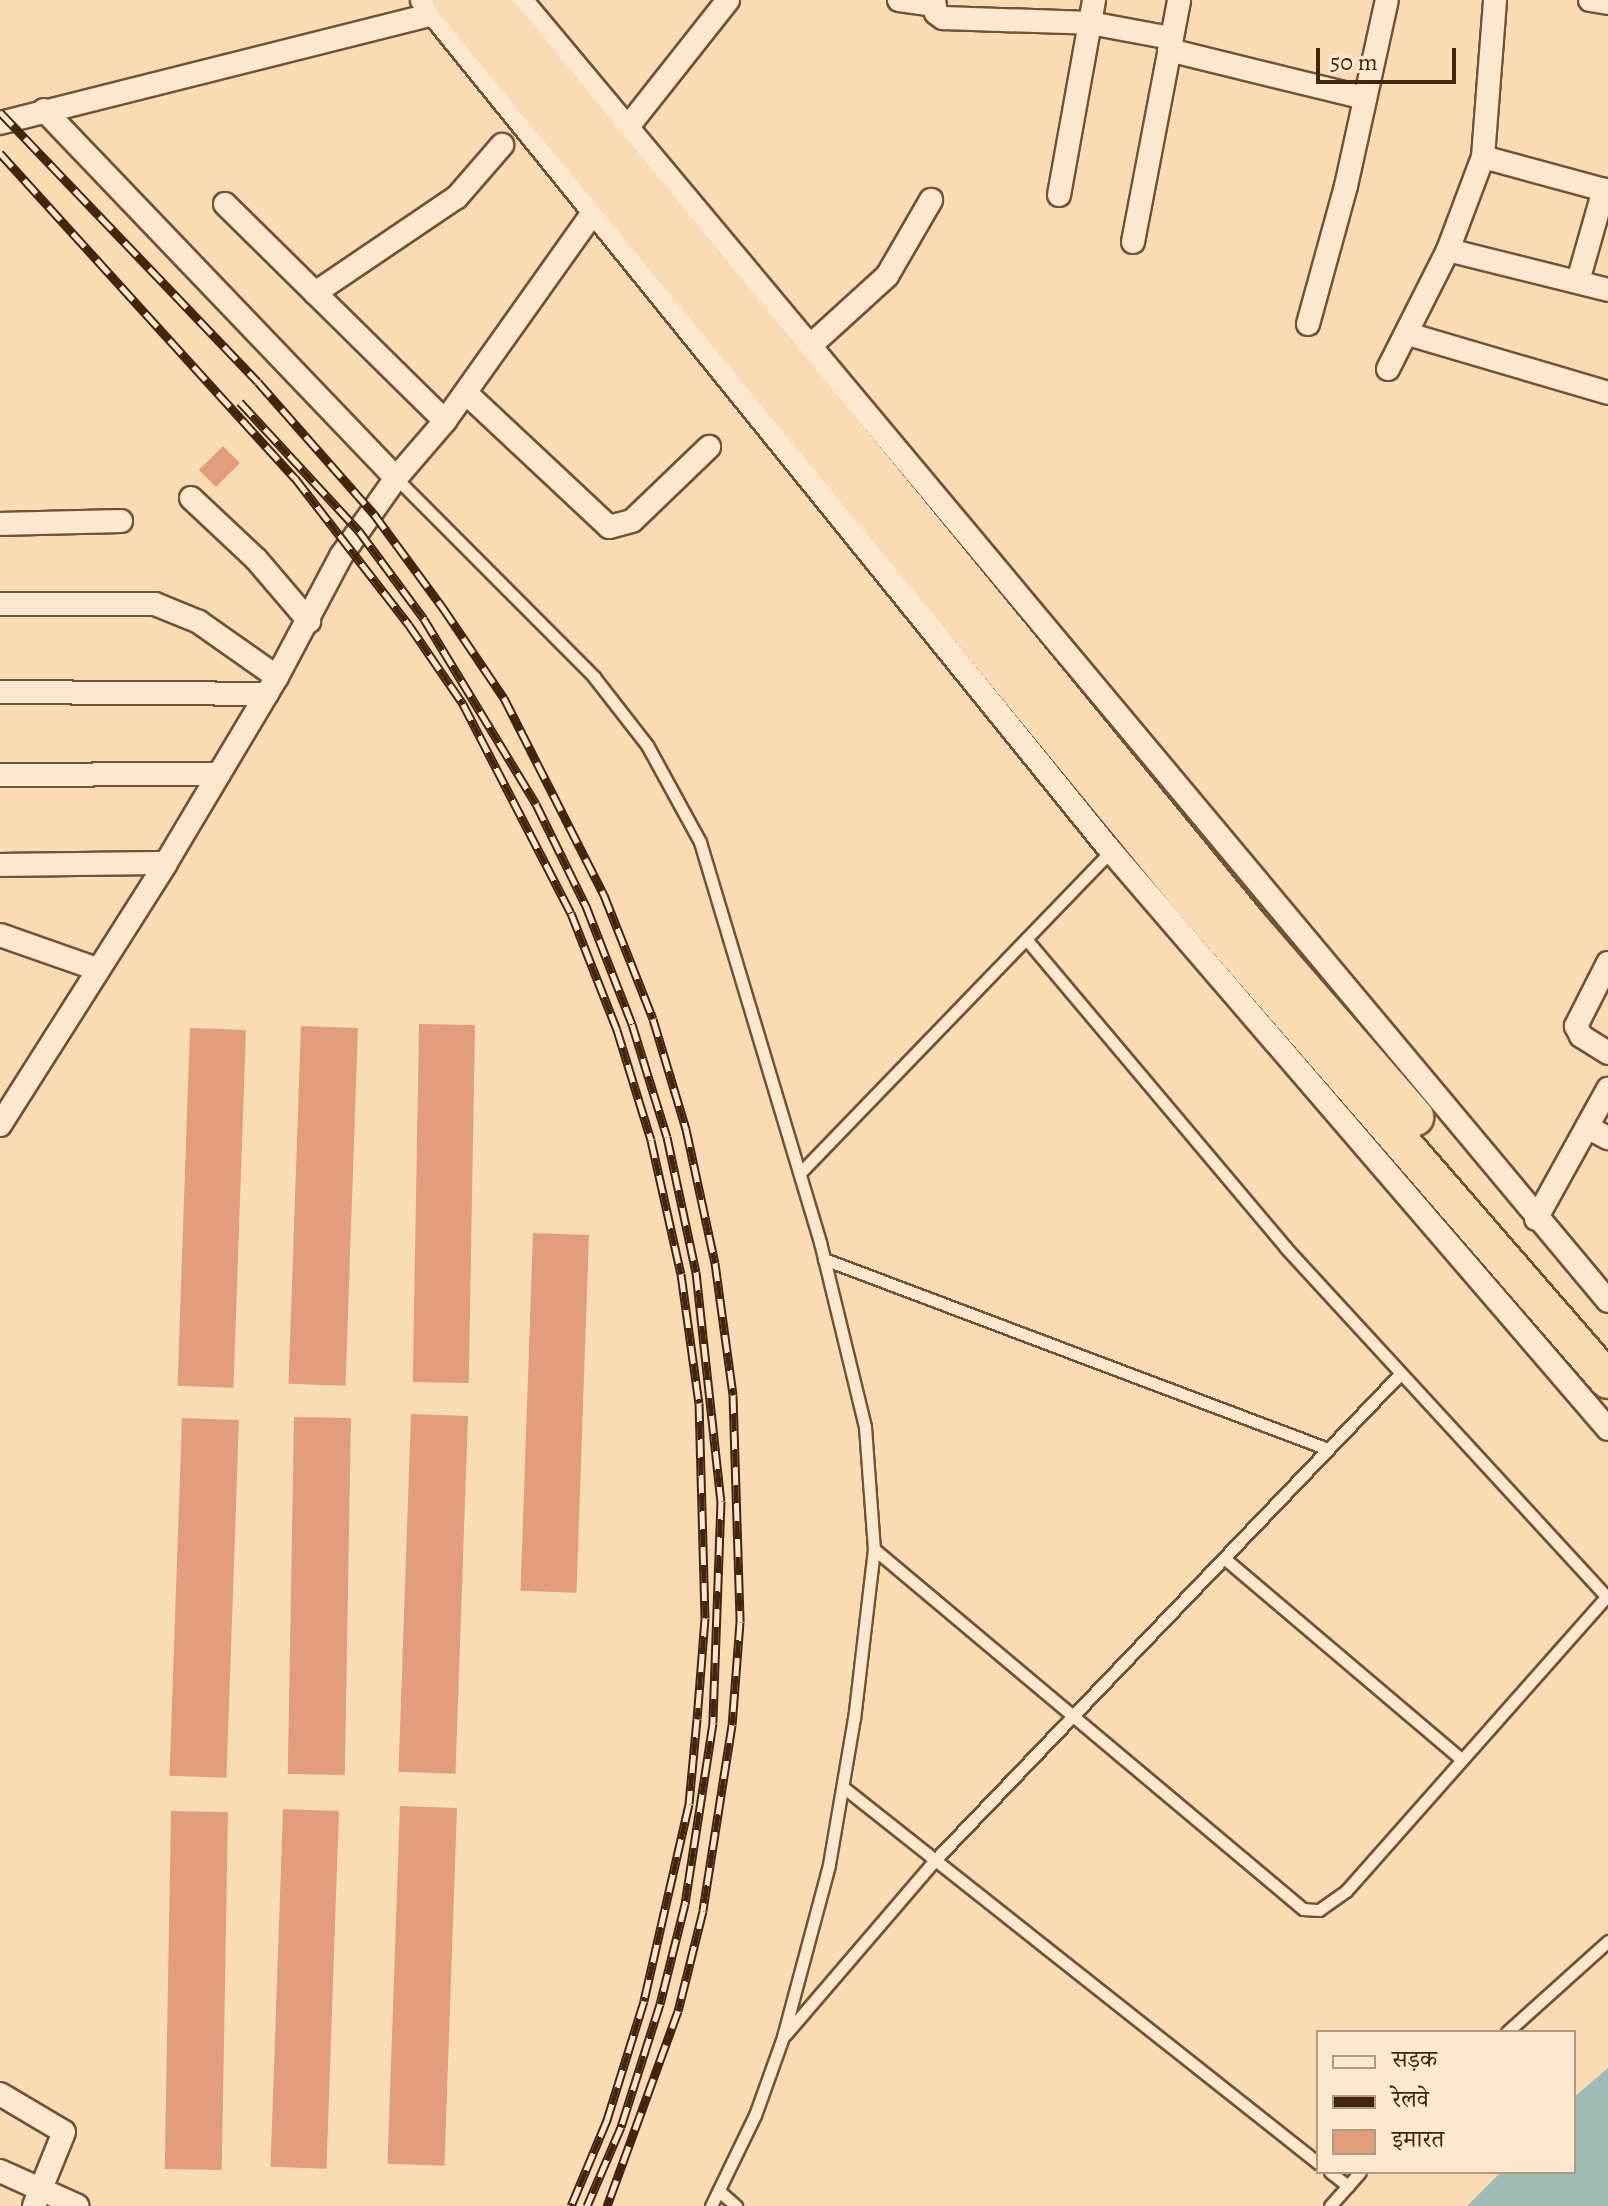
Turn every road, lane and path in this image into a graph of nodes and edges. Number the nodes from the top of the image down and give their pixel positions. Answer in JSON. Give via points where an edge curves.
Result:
{"nodes":[{"id":1,"x":490,"y":0,"type":"edge"},
{"id":2,"x":521,"y":0,"type":"edge"},
{"id":3,"x":728,"y":0,"type":"edge"},
{"id":4,"x":899,"y":0,"type":"edge"},
{"id":5,"x":1094,"y":0,"type":"edge"},
{"id":6,"x":1179,"y":0,"type":"edge"},
{"id":7,"x":1387,"y":0,"type":"edge"},
{"id":8,"x":1495,"y":0,"type":"edge"},
{"id":9,"x":1590,"y":0,"type":"edge"},
{"id":10,"x":934,"y":2,"type":"edge"},
{"id":11,"x":1608,"y":3,"type":"edge"},
{"id":12,"x":436,"y":7,"type":"edge"},
{"id":13,"x":1090,"y":23,"type":"junction"},
{"id":14,"x":1170,"y":44,"type":"junction"},
{"id":15,"x":1365,"y":98,"type":"junction"},
{"id":16,"x":44,"y":110,"type":"junction"},
{"id":17,"x":0,"y":123,"type":"edge"},
{"id":18,"x":627,"y":128,"type":"junction"},
{"id":19,"x":502,"y":145,"type":"dead end"},
{"id":20,"x":1483,"y":157,"type":"junction"},
{"id":21,"x":1606,"y":191,"type":"edge"},
{"id":22,"x":1059,"y":195,"type":"dead end"},
{"id":23,"x":931,"y":200,"type":"dead end"},
{"id":24,"x":225,"y":204,"type":"dead end"},
{"id":25,"x":592,"y":214,"type":"junction"},
{"id":26,"x":1133,"y":242,"type":"dead end"},
{"id":27,"x":1448,"y":250,"type":"junction"},
{"id":28,"x":1578,"y":281,"type":"junction"},
{"id":29,"x":1608,"y":290,"type":"edge"},
{"id":30,"x":315,"y":293,"type":"junction"},
{"id":31,"x":1308,"y":324,"type":"dead end"},
{"id":32,"x":1408,"y":334,"type":"junction"},
{"id":33,"x":810,"y":346,"type":"junction"},
{"id":34,"x":1388,"y":369,"type":"dead end"},
{"id":35,"x":466,"y":393,"type":"junction"},
{"id":36,"x":1608,"y":393,"type":"edge"},
{"id":37,"x":445,"y":421,"type":"junction"},
{"id":38,"x":709,"y":447,"type":"dead end"},
{"id":39,"x":396,"y":478,"type":"junction"},
{"id":40,"x":191,"y":498,"type":"dead end"},
{"id":41,"x":121,"y":521,"type":"dead end"},
{"id":42,"x":0,"y":524,"type":"edge"},
{"id":43,"x":0,"y":604,"type":"edge"},
{"id":44,"x":309,"y":621,"type":"junction"},
{"id":45,"x":272,"y":686,"type":"junction"},
{"id":46,"x":0,"y":692,"type":"edge"},
{"id":47,"x":219,"y":774,"type":"junction"},
{"id":48,"x":0,"y":775,"type":"edge"},
{"id":49,"x":1111,"y":851,"type":"junction"},
{"id":50,"x":166,"y":863,"type":"junction"},
{"id":51,"x":0,"y":865,"type":"edge"},
{"id":52,"x":0,"y":935,"type":"edge"},
{"id":53,"x":1026,"y":939,"type":"junction"},
{"id":54,"x":1608,"y":963,"type":"edge"},
{"id":55,"x":97,"y":969,"type":"junction"},
{"id":56,"x":1608,"y":1053,"type":"edge"},
{"id":57,"x":1608,"y":1089,"type":"edge"},
{"id":58,"x":0,"y":1125,"type":"edge"},
{"id":59,"x":1587,"y":1127,"type":"junction"},
{"id":60,"x":1608,"y":1138,"type":"edge"},
{"id":61,"x":800,"y":1173,"type":"junction"},
{"id":62,"x":1536,"y":1219,"type":"junction"},
{"id":63,"x":824,"y":1259,"type":"junction"},
{"id":64,"x":1608,"y":1301,"type":"edge"},
{"id":65,"x":1608,"y":1344,"type":"edge"},
{"id":66,"x":1401,"y":1373,"type":"junction"},
{"id":67,"x":1608,"y":1380,"type":"edge"},
{"id":68,"x":1608,"y":1429,"type":"edge"},
{"id":69,"x":1328,"y":1449,"type":"junction"},
{"id":70,"x":874,"y":1549,"type":"junction"},
{"id":71,"x":1224,"y":1558,"type":"junction"},
{"id":72,"x":1607,"y":1598,"type":"edge"},
{"id":73,"x":1071,"y":1717,"type":"junction"},
{"id":74,"x":1462,"y":1760,"type":"junction"},
{"id":75,"x":843,"y":1787,"type":"junction"},
{"id":76,"x":935,"y":1860,"type":"junction"},
{"id":77,"x":1608,"y":1941,"type":"edge"},
{"id":78,"x":1509,"y":2030,"type":"edge"},
{"id":79,"x":783,"y":2037,"type":"junction"},
{"id":80,"x":0,"y":2094,"type":"edge"},
{"id":81,"x":1316,"y":2161,"type":"edge"},
{"id":82,"x":0,"y":2171,"type":"edge"},
{"id":83,"x":1333,"y":2174,"type":"edge"},
{"id":84,"x":1358,"y":2174,"type":"edge"},
{"id":85,"x":1348,"y":2186,"type":"junction"},
{"id":86,"x":719,"y":2191,"type":"junction"},
{"id":87,"x":38,"y":2198,"type":"edge"},
{"id":88,"x":78,"y":2206,"type":"edge"},
{"id":89,"x":711,"y":2206,"type":"edge"},
{"id":90,"x":736,"y":2206,"type":"edge"},
{"id":91,"x":1330,"y":2206,"type":"edge"}],
"edges":[{"from":1,"to":65,"type":"highway","via":[[1247,923]]},
{"from":2,"to":18,"type":"street"},
{"from":3,"to":18,"type":"street"},
{"from":4,"to":10,"type":"street"},
{"from":5,"to":13,"type":"street"},
{"from":6,"to":14,"type":"street"},
{"from":7,"to":15,"type":"street"},
{"from":8,"to":20,"type":"street"},
{"from":9,"to":11,"type":"street"},
{"from":10,"to":13,"type":"street","via":[[936,13],[951,20]]},
{"from":12,"to":16,"type":"street"},
{"from":12,"to":25,"type":"street"},
{"from":12,"to":67,"type":"highway","via":[[1187,895]]},
{"from":13,"to":14,"type":"street"},
{"from":13,"to":22,"type":"street"},
{"from":14,"to":15,"type":"street"},
{"from":14,"to":26,"type":"street"},
{"from":15,"to":31,"type":"street"},
{"from":16,"to":17,"type":"street"},
{"from":16,"to":39,"type":"street"},
{"from":18,"to":33,"type":"street"},
{"from":19,"to":30,"type":"street","via":[[457,197]]},
{"from":20,"to":21,"type":"street"},
{"from":20,"to":27,"type":"street"},
{"from":21,"to":28,"type":"street"},
{"from":23,"to":33,"type":"street","via":[[887,276]]},
{"from":24,"to":30,"type":"street"},
{"from":25,"to":35,"type":"street"},
{"from":25,"to":49,"type":"street"},
{"from":27,"to":28,"type":"street"},
{"from":27,"to":32,"type":"street"},
{"from":28,"to":29,"type":"street"},
{"from":30,"to":37,"type":"street"},
{"from":32,"to":34,"type":"street"},
{"from":32,"to":36,"type":"street"},
{"from":33,"to":62,"type":"street","via":[[1278,902]]},
{"from":35,"to":37,"type":"street"},
{"from":35,"to":38,"type":"street","via":[[609,527],[632,521]]},
{"from":37,"to":39,"type":"street"},
{"from":39,"to":44,"type":"street","via":[[341,556]]},
{"from":39,"to":61,"type":"lane","via":[[594,677],[667,778],[713,874]]},
{"from":40,"to":44,"type":"street","via":[[256,559]]},
{"from":41,"to":42,"type":"street"},
{"from":43,"to":45,"type":"street","via":[[155,604],[199,622]]},
{"from":44,"to":45,"type":"street"},
{"from":45,"to":46,"type":"street"},
{"from":45,"to":47,"type":"street"},
{"from":47,"to":48,"type":"street"},
{"from":47,"to":50,"type":"street"},
{"from":49,"to":53,"type":"lane"},
{"from":49,"to":68,"type":"street"},
{"from":50,"to":51,"type":"street"},
{"from":50,"to":55,"type":"street"},
{"from":52,"to":55,"type":"street"},
{"from":53,"to":61,"type":"lane"},
{"from":53,"to":66,"type":"lane","via":[[1286,1248]]},
{"from":54,"to":56,"type":"street","via":[[1576,1026],[1581,1036]]},
{"from":55,"to":58,"type":"street"},
{"from":57,"to":59,"type":"street"},
{"from":59,"to":60,"type":"street"},
{"from":59,"to":62,"type":"street"},
{"from":61,"to":63,"type":"lane"},
{"from":62,"to":64,"type":"street"},
{"from":63,"to":69,"type":"lane"},
{"from":63,"to":70,"type":"lane","via":[[865,1427]]},
{"from":66,"to":69,"type":"lane"},
{"from":66,"to":72,"type":"lane"},
{"from":69,"to":71,"type":"lane"},
{"from":70,"to":73,"type":"lane"},
{"from":70,"to":75,"type":"lane"},
{"from":71,"to":73,"type":"lane"},
{"from":71,"to":74,"type":"lane"},
{"from":72,"to":74,"type":"lane"},
{"from":73,"to":74,"type":"lane","via":[[1303,1909],[1319,1910],[1346,1891]]},
{"from":73,"to":76,"type":"lane"},
{"from":75,"to":76,"type":"lane"},
{"from":75,"to":79,"type":"lane","via":[[815,1925]]},
{"from":76,"to":79,"type":"lane"},
{"from":76,"to":81,"type":"lane"},
{"from":77,"to":78,"type":"lane"},
{"from":79,"to":86,"type":"lane","via":[[755,2115]]},
{"from":80,"to":87,"type":"street","via":[[64,2132]]},
{"from":82,"to":87,"type":"street"},
{"from":83,"to":85,"type":"lane"},
{"from":84,"to":85,"type":"lane"},
{"from":85,"to":91,"type":"lane"},
{"from":86,"to":89,"type":"lane"},
{"from":86,"to":90,"type":"lane"},
{"from":87,"to":88,"type":"street"}]}
